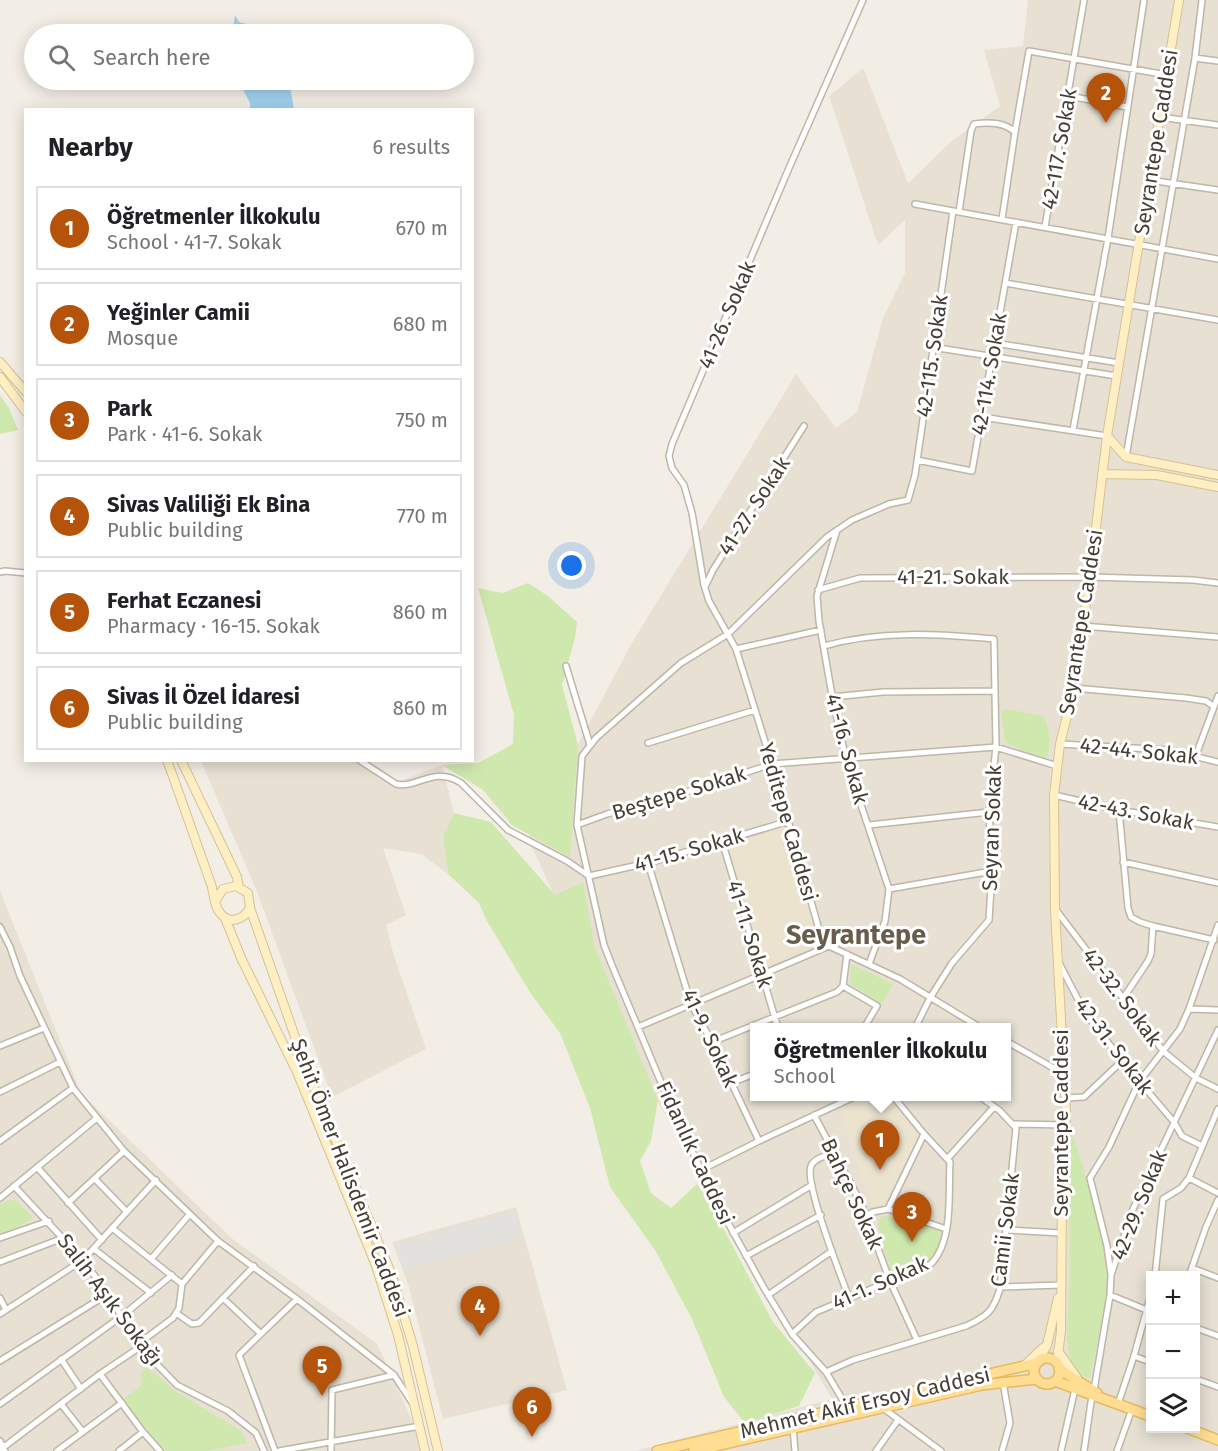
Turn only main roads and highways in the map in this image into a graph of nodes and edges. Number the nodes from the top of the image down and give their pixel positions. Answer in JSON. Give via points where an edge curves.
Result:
{"nodes":[{"id":1,"x":1038,"y":1362,"type":"junction"},
{"id":2,"x":1058,"y":1366,"type":"junction"},
{"id":3,"x":1037,"y":1379,"type":"junction"},
{"id":4,"x":1054,"y":1381,"type":"junction"},
{"id":5,"x":1077,"y":1385,"type":"junction"},
{"id":6,"x":1146,"y":1414,"type":"edge"},
{"id":7,"x":1199,"y":1433,"type":"edge"},
{"id":8,"x":1218,"y":1440,"type":"edge"},
{"id":9,"x":657,"y":1451,"type":"edge"},
{"id":10,"x":694,"y":1451,"type":"edge"}],
"edges":[{"from":1,"to":2,"type":"main road","via":[[1049,1358]]},
{"from":1,"to":3,"type":"main road","via":[[1034,1371]]},
{"from":1,"to":9,"type":"main road","name":"Mehmet Akif Ersoy Caddesi"},
{"from":2,"to":4,"type":"main road"},
{"from":2,"to":5,"type":"main road"},
{"from":3,"to":4,"type":"main road"},
{"from":3,"to":10,"type":"main road","name":"Mehmet Akif Ersoy Caddesi","via":[[982,1385]]},
{"from":4,"to":5,"type":"main road"},
{"from":5,"to":6,"type":"main road"},
{"from":7,"to":8,"type":"main road"}]}
